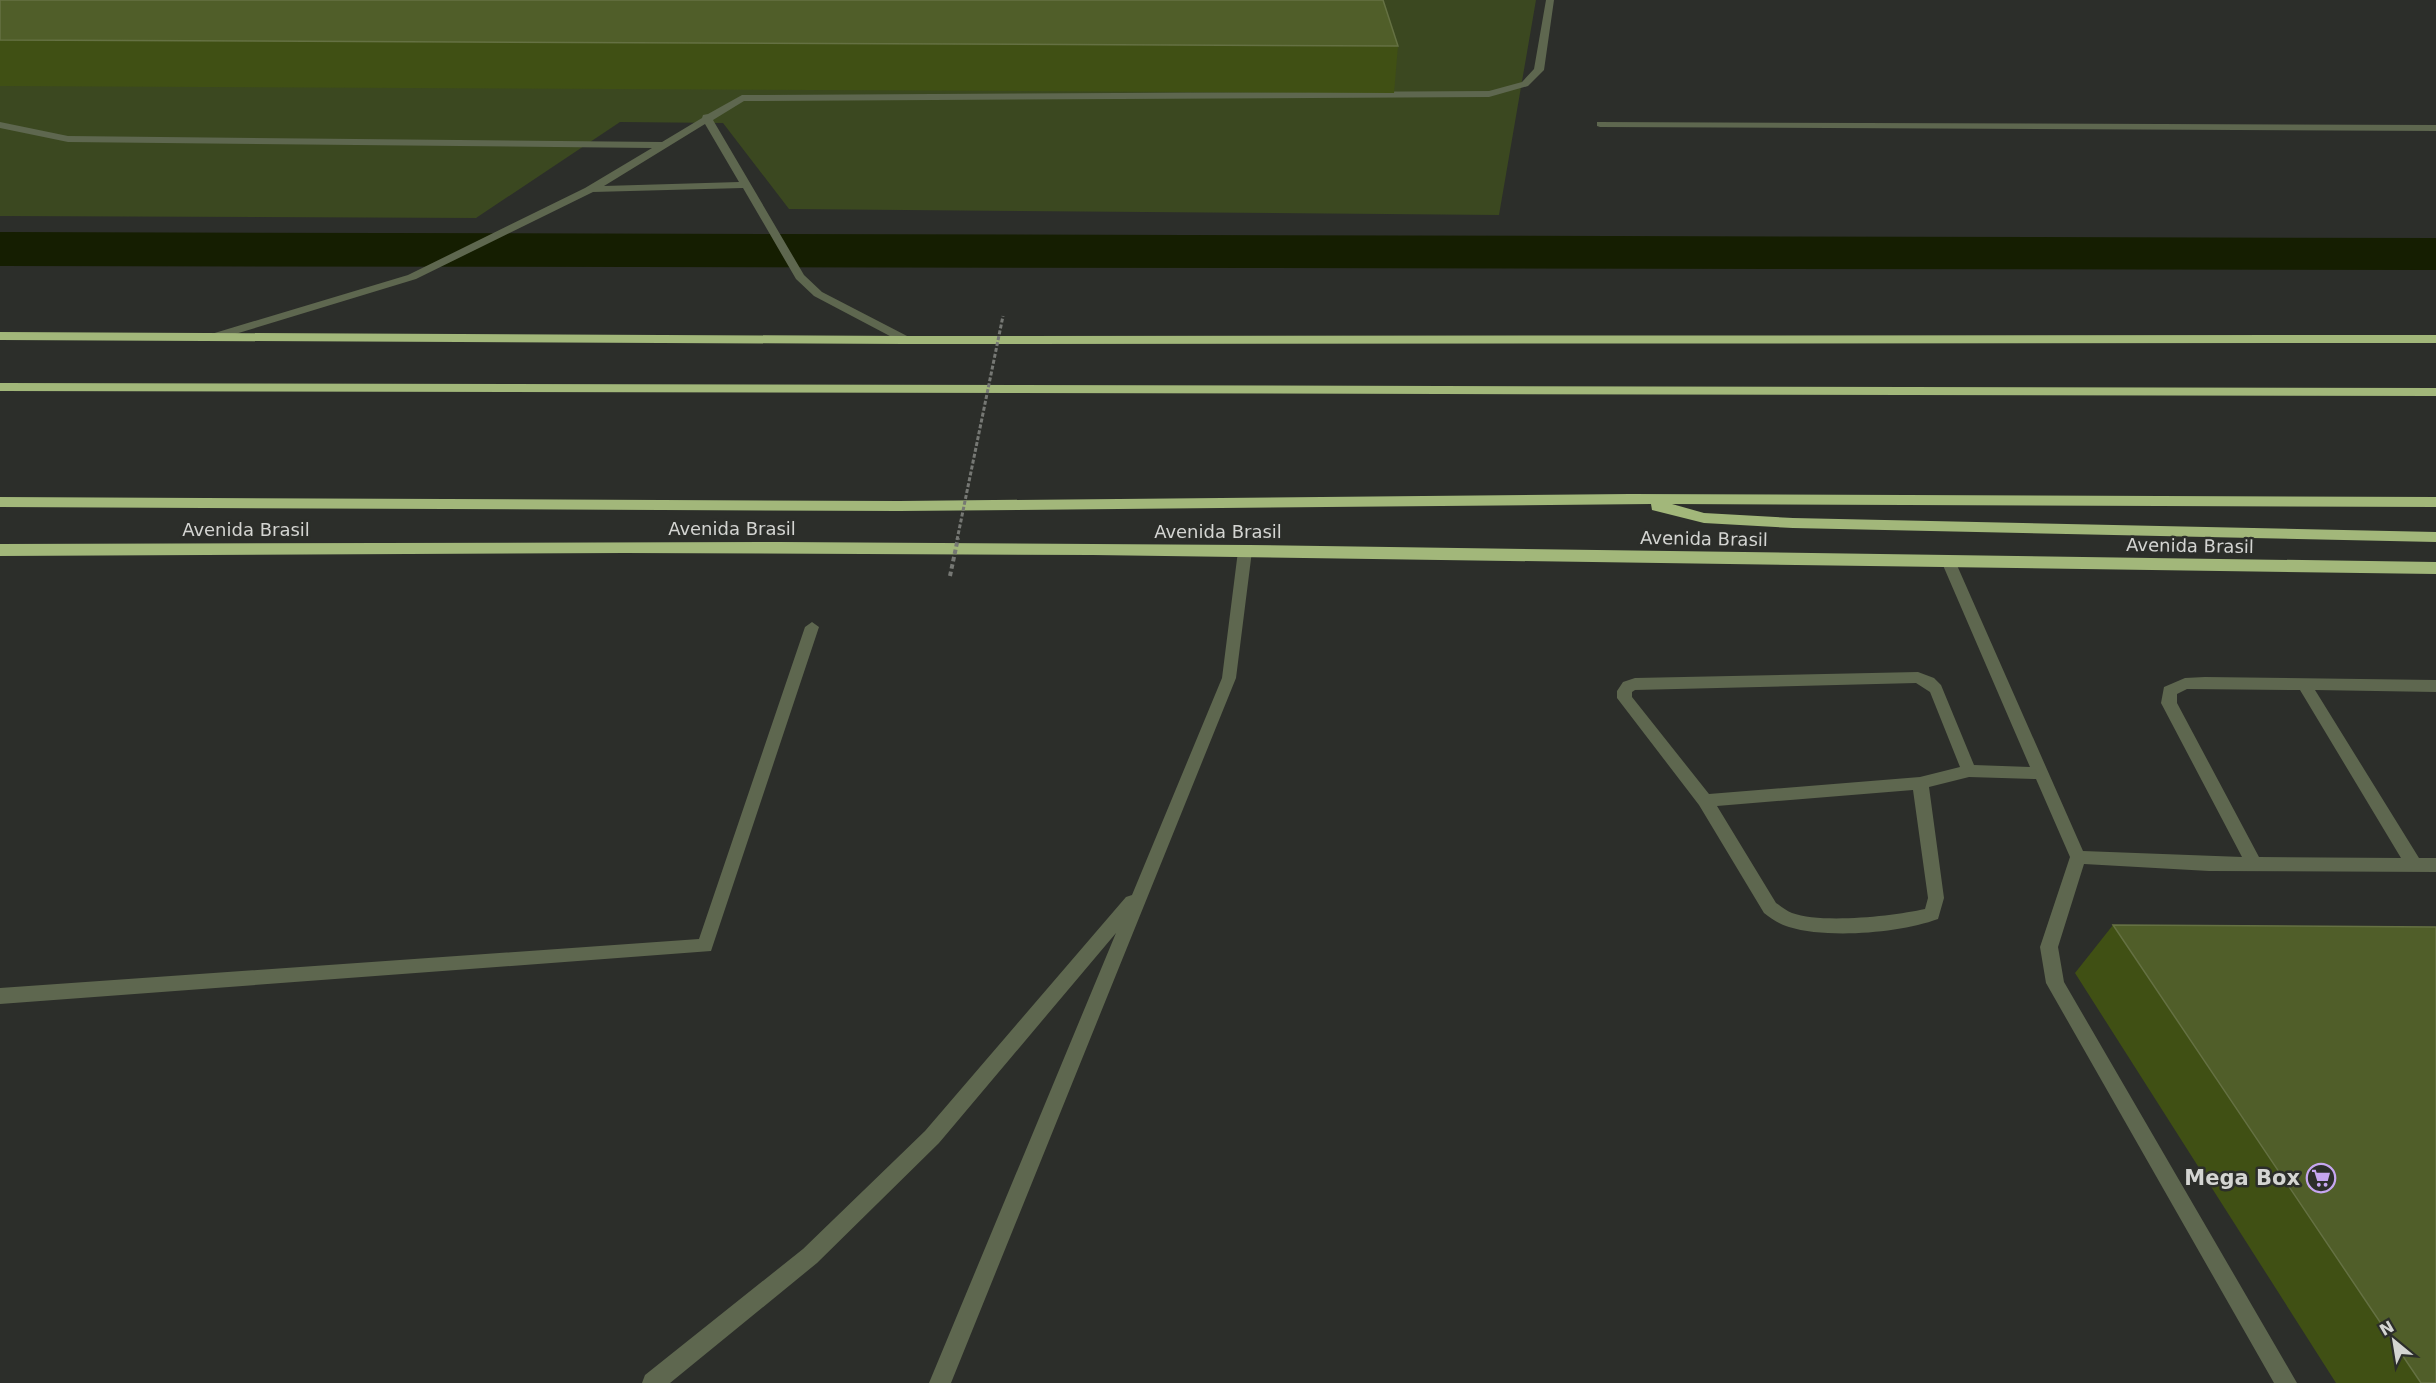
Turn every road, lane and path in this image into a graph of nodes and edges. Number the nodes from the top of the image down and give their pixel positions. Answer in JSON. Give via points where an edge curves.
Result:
{"nodes":[{"id":1,"x":1550,"y":0,"type":"edge"},
{"id":2,"x":706,"y":117,"type":"junction"},
{"id":3,"x":1600,"y":124,"type":"dead end"},
{"id":4,"x":0,"y":125,"type":"edge"},
{"id":5,"x":2436,"y":128,"type":"edge"},
{"id":6,"x":661,"y":145,"type":"junction"},
{"id":7,"x":745,"y":185,"type":"junction"},
{"id":8,"x":590,"y":189,"type":"junction"},
{"id":9,"x":1002,"y":316,"type":"dead end"},
{"id":10,"x":0,"y":336,"type":"edge"},
{"id":11,"x":212,"y":337,"type":"junction"},
{"id":12,"x":2436,"y":339,"type":"edge"},
{"id":13,"x":905,"y":340,"type":"junction"},
{"id":14,"x":0,"y":387,"type":"edge"},
{"id":15,"x":2436,"y":392,"type":"edge"},
{"id":16,"x":1630,"y":499,"type":"junction"},
{"id":17,"x":0,"y":501,"type":"edge"},
{"id":18,"x":2436,"y":502,"type":"edge"},
{"id":19,"x":2436,"y":537,"type":"edge"},
{"id":20,"x":0,"y":550,"type":"edge"},
{"id":21,"x":1245,"y":551,"type":"junction"},
{"id":22,"x":1949,"y":563,"type":"junction"},
{"id":23,"x":2436,"y":568,"type":"edge"},
{"id":24,"x":950,"y":576,"type":"dead end"},
{"id":25,"x":812,"y":627,"type":"dead end"},
{"id":26,"x":2304,"y":684,"type":"junction"},
{"id":27,"x":2436,"y":686,"type":"edge"},
{"id":28,"x":1969,"y":771,"type":"junction"},
{"id":29,"x":2041,"y":772,"type":"junction"},
{"id":30,"x":1920,"y":783,"type":"junction"},
{"id":31,"x":1706,"y":801,"type":"junction"},
{"id":32,"x":2078,"y":857,"type":"junction"},
{"id":33,"x":2254,"y":864,"type":"junction"},
{"id":34,"x":2414,"y":865,"type":"junction"},
{"id":35,"x":2436,"y":865,"type":"edge"},
{"id":36,"x":1142,"y":891,"type":"junction"},
{"id":37,"x":0,"y":996,"type":"edge"},
{"id":38,"x":653,"y":1383,"type":"edge"},
{"id":39,"x":940,"y":1383,"type":"edge"},
{"id":40,"x":2286,"y":1383,"type":"edge"}],
"edges":[{"from":1,"to":2,"type":"street","via":[[1539,70],[1525,84],[1489,94],[742,98]]},
{"from":2,"to":6,"type":"street"},
{"from":2,"to":7,"type":"street"},
{"from":3,"to":5,"type":"street"},
{"from":4,"to":6,"type":"street","via":[[68,139]]},
{"from":6,"to":8,"type":"street"},
{"from":7,"to":8,"type":"street"},
{"from":7,"to":13,"type":"street","via":[[800,277],[818,294]]},
{"from":8,"to":11,"type":"street","via":[[412,277]]},
{"from":9,"to":24,"type":"path","bridge":true},
{"from":10,"to":11,"type":"highway"},
{"from":11,"to":13,"type":"highway"},
{"from":12,"to":13,"type":"highway"},
{"from":14,"to":15,"type":"highway"},
{"from":16,"to":17,"type":"highway","name":"Avenida Brasil","via":[[899,506]]},
{"from":16,"to":18,"type":"highway","name":"Avenida Brasil"},
{"from":16,"to":19,"type":"highway","via":[[1704,518],[1793,523]]},
{"from":20,"to":21,"type":"highway","name":"Avenida Brasil"},
{"from":21,"to":22,"type":"highway","name":"Avenida Brasil"},
{"from":21,"to":36,"type":"street","via":[[1229,678]]},
{"from":22,"to":23,"type":"highway","name":"Avenida Brasil"},
{"from":22,"to":29,"type":"street"},
{"from":25,"to":37,"type":"street","via":[[705,946]]},
{"from":26,"to":27,"type":"street"},
{"from":26,"to":33,"type":"street","via":[[2185,684],[2169,691],[2169,702]]},
{"from":26,"to":34,"type":"street"},
{"from":28,"to":29,"type":"street"},
{"from":28,"to":30,"type":"street"},
{"from":28,"to":31,"type":"street","via":[[1936,689],[1918,677],[1628,686],[1625,698]]},
{"from":29,"to":32,"type":"street"},
{"from":30,"to":31,"type":"street"},
{"from":30,"to":31,"type":"street","via":[[1936,898],[1932,914],[1913,920],[1806,924],[1787,920],[1770,908]]},
{"from":32,"to":33,"type":"street"},
{"from":32,"to":40,"type":"street","via":[[2049,947],[2055,982]]},
{"from":33,"to":34,"type":"street"},
{"from":34,"to":35,"type":"street"},
{"from":36,"to":38,"type":"street","via":[[932,1137],[810,1256]]},
{"from":36,"to":39,"type":"street"}]}
